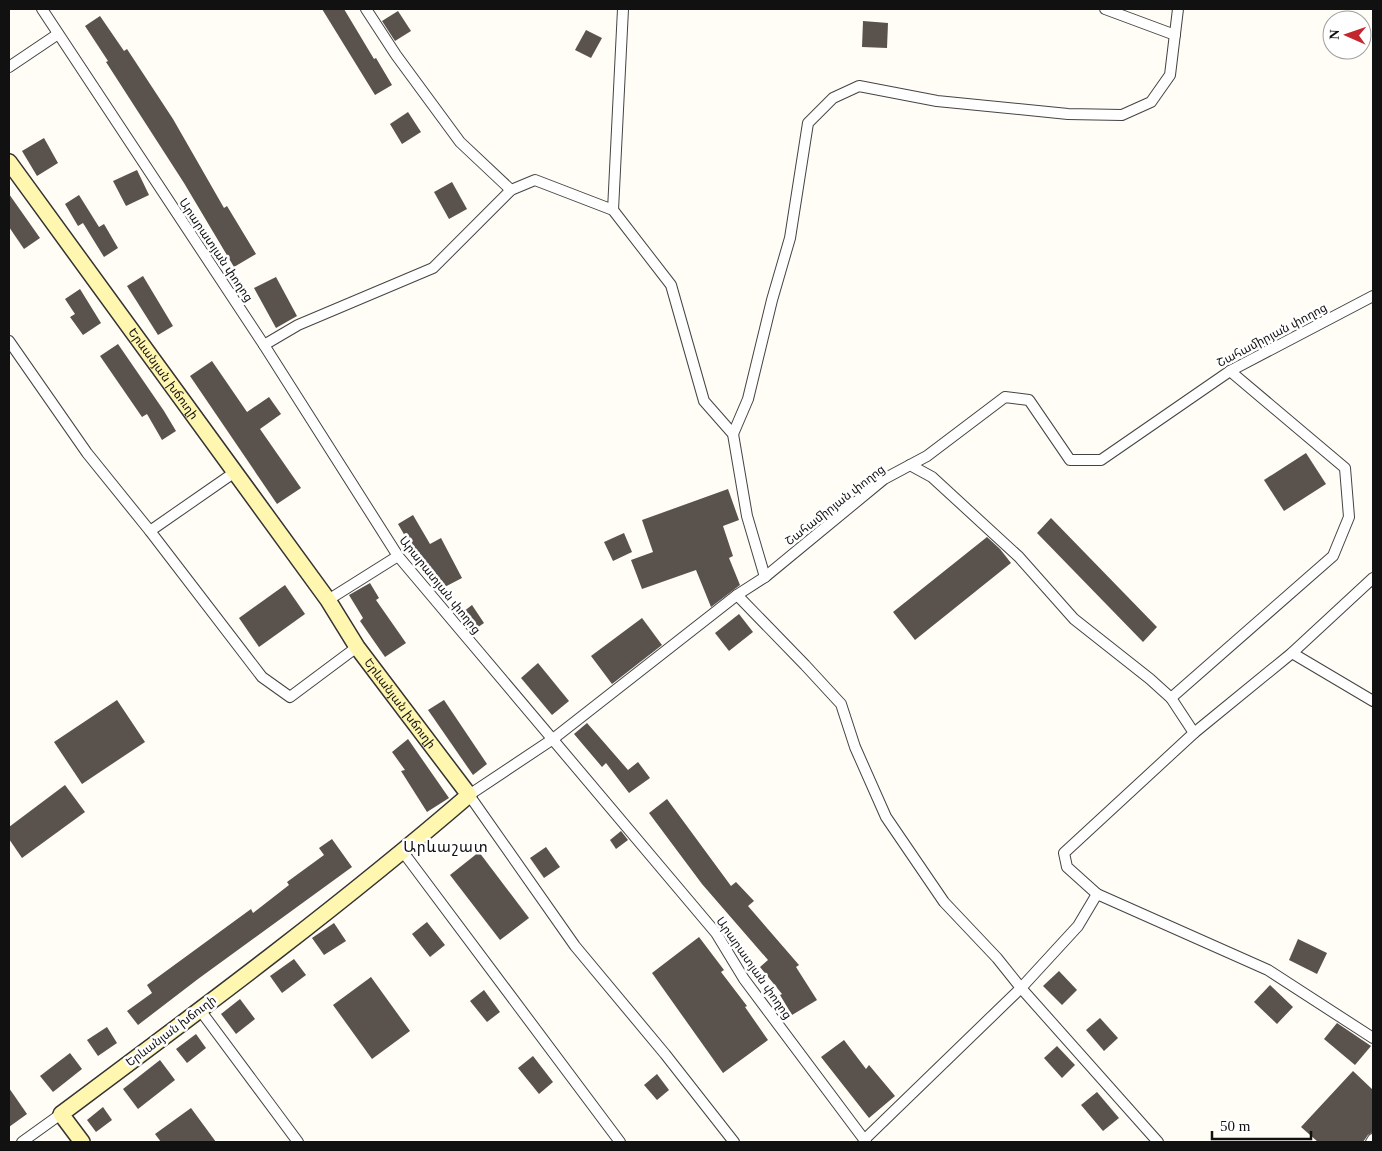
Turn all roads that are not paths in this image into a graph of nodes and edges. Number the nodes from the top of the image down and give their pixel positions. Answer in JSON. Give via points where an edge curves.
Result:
{"nodes":[{"id":1,"x":42,"y":9,"type":"edge"},
{"id":2,"x":366,"y":9,"type":"edge"},
{"id":3,"x":623,"y":9,"type":"edge"},
{"id":4,"x":1105,"y":9,"type":"edge"},
{"id":5,"x":1178,"y":9,"type":"edge"},
{"id":6,"x":58,"y":34,"type":"junction"},
{"id":7,"x":1175,"y":35,"type":"junction"},
{"id":8,"x":9,"y":67,"type":"edge"},
{"id":9,"x":9,"y":162,"type":"edge"},
{"id":10,"x":511,"y":190,"type":"junction"},
{"id":11,"x":613,"y":210,"type":"junction"},
{"id":12,"x":1373,"y":296,"type":"edge"},
{"id":13,"x":9,"y":341,"type":"edge"},
{"id":14,"x":264,"y":345,"type":"junction"},
{"id":15,"x":1230,"y":371,"type":"junction"},
{"id":16,"x":733,"y":434,"type":"junction"},
{"id":17,"x":910,"y":465,"type":"junction"},
{"id":18,"x":234,"y":472,"type":"junction"},
{"id":19,"x":150,"y":531,"type":"junction"},
{"id":20,"x":398,"y":556,"type":"junction"},
{"id":21,"x":765,"y":576,"type":"junction"},
{"id":22,"x":1373,"y":578,"type":"edge"},
{"id":23,"x":737,"y":595,"type":"junction"},
{"id":24,"x":328,"y":600,"type":"junction"},
{"id":25,"x":357,"y":647,"type":"junction"},
{"id":26,"x":1292,"y":653,"type":"junction"},
{"id":27,"x":1171,"y":698,"type":"junction"},
{"id":28,"x":1373,"y":701,"type":"edge"},
{"id":29,"x":1194,"y":733,"type":"junction"},
{"id":30,"x":553,"y":739,"type":"junction"},
{"id":31,"x":469,"y":795,"type":"junction"},
{"id":32,"x":403,"y":852,"type":"junction"},
{"id":33,"x":1097,"y":894,"type":"junction"},
{"id":34,"x":1021,"y":988,"type":"junction"},
{"id":35,"x":200,"y":1010,"type":"junction"},
{"id":36,"x":1373,"y":1038,"type":"edge"},
{"id":37,"x":60,"y":1114,"type":"junction"},
{"id":38,"x":1373,"y":1139,"type":"edge"},
{"id":39,"x":865,"y":1141,"type":"edge"},
{"id":40,"x":22,"y":1142,"type":"edge"},
{"id":41,"x":82,"y":1142,"type":"edge"},
{"id":42,"x":298,"y":1142,"type":"edge"},
{"id":43,"x":620,"y":1142,"type":"edge"},
{"id":44,"x":734,"y":1142,"type":"edge"},
{"id":45,"x":1158,"y":1142,"type":"edge"},
{"id":46,"x":1371,"y":1142,"type":"edge"}],
"edges":[{"from":1,"to":6,"type":"street","name":"Արարատյան փողոց"},
{"from":2,"to":10,"type":"street","via":[[460,142]]},
{"from":3,"to":11,"type":"street"},
{"from":4,"to":7,"type":"street"},
{"from":5,"to":7,"type":"street"},
{"from":6,"to":8,"type":"street"},
{"from":6,"to":14,"type":"street","name":"Արարատյան փողոց"},
{"from":7,"to":16,"type":"street","via":[[1170,75],[1152,102],[1122,115],[1068,114],[937,101],[859,86],[833,98],[808,123],[790,238],[748,399]]},
{"from":9,"to":18,"type":"main road","name":"Երևանյան խճուղի"},
{"from":10,"to":11,"type":"street","via":[[535,180]]},
{"from":10,"to":14,"type":"street","via":[[433,268],[298,325]]},
{"from":11,"to":16,"type":"street","via":[[670,285],[704,401]]},
{"from":12,"to":15,"type":"street","name":"Շահամիրյան փողոց"},
{"from":13,"to":19,"type":"street","via":[[87,453]]},
{"from":14,"to":20,"type":"street","name":"Արարատյան փողոց"},
{"from":15,"to":17,"type":"street","name":"Շահամիրյան փողոց","via":[[1102,460],[1070,460],[1029,400],[1006,398]]},
{"from":15,"to":27,"type":"street","via":[[1345,468],[1349,517],[1333,556]]},
{"from":16,"to":21,"type":"street","via":[[747,516]]},
{"from":17,"to":21,"type":"street","name":"Շահամիրյան փողոց","via":[[884,479]]},
{"from":17,"to":27,"type":"street","via":[[932,477],[1019,557],[1074,619]]},
{"from":18,"to":19,"type":"street"},
{"from":18,"to":24,"type":"main road","name":"Երևանյան խճուղի"},
{"from":19,"to":25,"type":"street","via":[[262,677],[290,697]]},
{"from":20,"to":24,"type":"street"},
{"from":20,"to":30,"type":"street","name":"Արարատյան փողոց"},
{"from":21,"to":23,"type":"street","name":"Շահամիրյան փողոց"},
{"from":22,"to":26,"type":"street"},
{"from":23,"to":30,"type":"street","name":"Շահամիրյան փողոց"},
{"from":23,"to":34,"type":"street","via":[[841,704],[855,747],[886,817],[944,902]]},
{"from":24,"to":25,"type":"main road","name":"Երևանյան խճուղի"},
{"from":25,"to":31,"type":"main road","name":"Երևանյան խճուղի"},
{"from":26,"to":28,"type":"street"},
{"from":26,"to":29,"type":"street"},
{"from":27,"to":29,"type":"street"},
{"from":29,"to":33,"type":"street","via":[[1064,853],[1067,867]]},
{"from":30,"to":31,"type":"street","name":"Շահամիրյան փողոց"},
{"from":30,"to":39,"type":"street","name":"Արարատյան փողոց","via":[[716,933],[744,979]]},
{"from":31,"to":32,"type":"main road","name":"Երևանյան խճուղի"},
{"from":31,"to":44,"type":"street","via":[[575,946]]},
{"from":32,"to":35,"type":"main road","name":"Երևանյան խճուղի"},
{"from":32,"to":43,"type":"street"},
{"from":33,"to":34,"type":"street","via":[[1078,926]]},
{"from":33,"to":36,"type":"street","via":[[1268,970]]},
{"from":34,"to":39,"type":"street"},
{"from":34,"to":45,"type":"street"},
{"from":35,"to":37,"type":"main road","name":"Երևանյան խճուղի"},
{"from":35,"to":42,"type":"street"},
{"from":37,"to":40,"type":"street"},
{"from":37,"to":41,"type":"main road"},
{"from":38,"to":46,"type":"street"}]}
